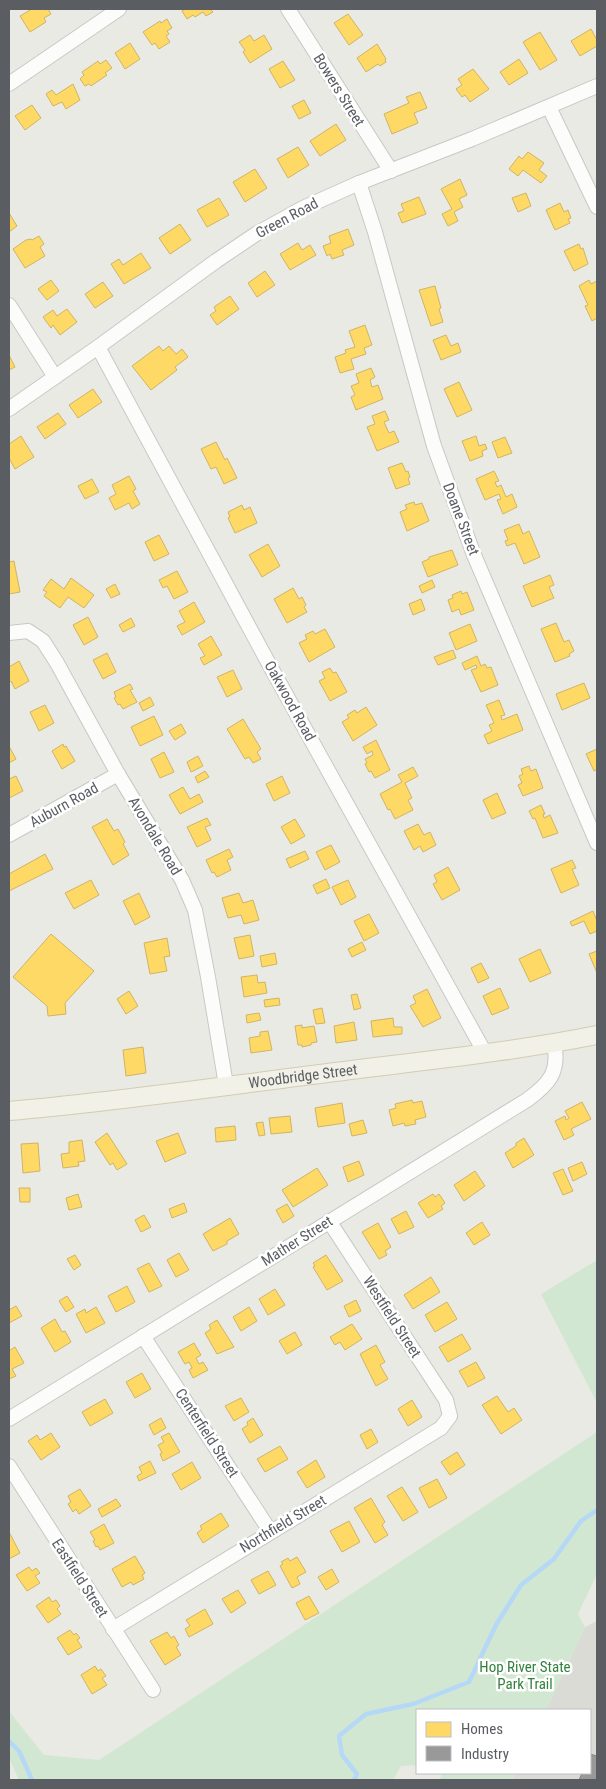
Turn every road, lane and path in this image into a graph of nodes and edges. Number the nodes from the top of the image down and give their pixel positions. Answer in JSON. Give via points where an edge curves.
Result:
{"nodes":[{"id":1,"x":119,"y":9,"type":"edge"},
{"id":2,"x":288,"y":9,"type":"edge"},
{"id":3,"x":9,"y":84,"type":"edge"},
{"id":4,"x":597,"y":86,"type":"edge"},
{"id":5,"x":549,"y":107,"type":"junction"},
{"id":6,"x":391,"y":171,"type":"junction"},
{"id":7,"x":359,"y":183,"type":"junction"},
{"id":8,"x":597,"y":208,"type":"edge"},
{"id":9,"x":9,"y":305,"type":"edge"},
{"id":10,"x":98,"y":348,"type":"junction"},
{"id":11,"x":55,"y":377,"type":"junction"},
{"id":12,"x":9,"y":410,"type":"edge"},
{"id":13,"x":9,"y":633,"type":"edge"},
{"id":14,"x":118,"y":774,"type":"junction"},
{"id":15,"x":9,"y":836,"type":"edge"},
{"id":16,"x":597,"y":843,"type":"edge"},
{"id":17,"x":597,"y":1035,"type":"edge"},
{"id":18,"x":554,"y":1043,"type":"junction"},
{"id":19,"x":485,"y":1053,"type":"junction"},
{"id":20,"x":226,"y":1085,"type":"junction"},
{"id":21,"x":9,"y":1111,"type":"edge"},
{"id":22,"x":329,"y":1221,"type":"junction"},
{"id":23,"x":144,"y":1336,"type":"junction"},
{"id":24,"x":450,"y":1416,"type":"joint"},
{"id":25,"x":9,"y":1419,"type":"edge"},
{"id":26,"x":9,"y":1466,"type":"edge"},
{"id":27,"x":270,"y":1531,"type":"junction"},
{"id":28,"x":113,"y":1629,"type":"junction"},
{"id":29,"x":153,"y":1690,"type":"dead end"}],
"edges":[{"from":1,"to":3,"type":"street"},
{"from":2,"to":6,"type":"street","name":"Bowers Street"},
{"from":4,"to":5,"type":"street","name":"Green Road"},
{"from":5,"to":6,"type":"street","name":"Green Road"},
{"from":5,"to":8,"type":"street"},
{"from":6,"to":7,"type":"street","name":"Green Road"},
{"from":7,"to":10,"type":"street","name":"Green Road","via":[[256,234]]},
{"from":7,"to":16,"type":"street","name":"Doane Street","via":[[434,446],[474,555]]},
{"from":9,"to":11,"type":"street"},
{"from":10,"to":11,"type":"street","name":"Green Road"},
{"from":10,"to":19,"type":"street","name":"Oakwood Road","via":[[264,656]]},
{"from":11,"to":12,"type":"street","name":"Green Road"},
{"from":13,"to":14,"type":"street","name":"Avondale Road","via":[[28,631],[43,642]]},
{"from":14,"to":15,"type":"street","name":"Auburn Road"},
{"from":14,"to":20,"type":"street","name":"Avondale Road","via":[[182,880],[195,910]]},
{"from":17,"to":18,"type":"main road","name":"Woodbridge Street"},
{"from":18,"to":19,"type":"main road","name":"Woodbridge Street"},
{"from":18,"to":22,"type":"street","name":"Mather Street","via":[[557,1057],[554,1073],[543,1088]]},
{"from":19,"to":20,"type":"main road","name":"Woodbridge Street"},
{"from":20,"to":21,"type":"main road","name":"Woodbridge Street"},
{"from":22,"to":23,"type":"street","name":"Mather Street"},
{"from":22,"to":24,"type":"street","name":"Westfield Street","via":[[446,1400]]},
{"from":23,"to":25,"type":"street","name":"Mather Street"},
{"from":23,"to":27,"type":"street","name":"Centerfield Street"},
{"from":24,"to":27,"type":"street","name":"Northfield Street","via":[[442,1428]]},
{"from":26,"to":28,"type":"street","name":"Eastfield Street"},
{"from":27,"to":28,"type":"street","name":"Northfield Street"},
{"from":28,"to":29,"type":"street","name":"Eastfield Street"}]}
